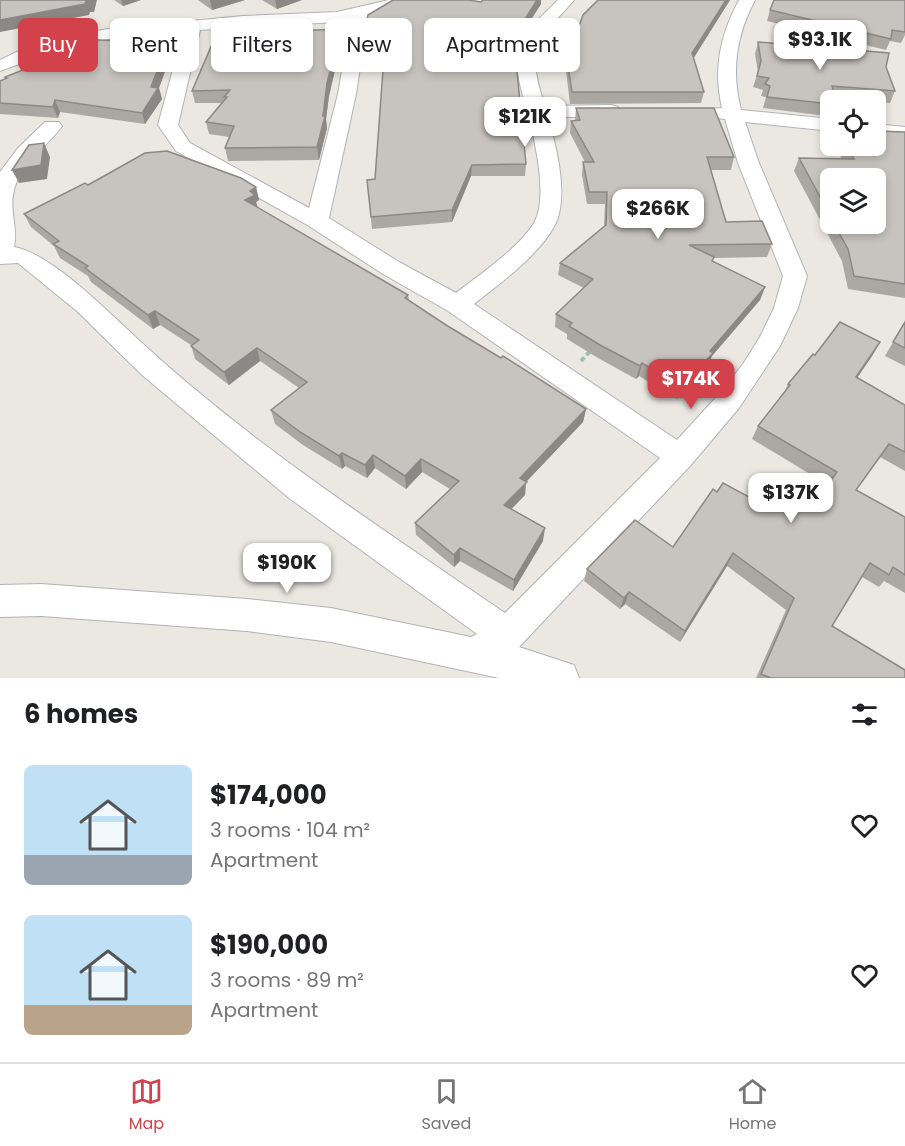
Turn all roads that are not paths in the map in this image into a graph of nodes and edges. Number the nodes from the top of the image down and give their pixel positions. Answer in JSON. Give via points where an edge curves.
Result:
{"nodes":[{"id":1,"x":341,"y":0,"type":"edge"},
{"id":2,"x":409,"y":0,"type":"edge"},
{"id":3,"x":566,"y":0,"type":"edge"},
{"id":4,"x":747,"y":0,"type":"edge"},
{"id":5,"x":360,"y":13,"type":"junction"},
{"id":6,"x":337,"y":17,"type":"junction"},
{"id":7,"x":199,"y":26,"type":"edge"},
{"id":8,"x":110,"y":34,"type":"edge"},
{"id":9,"x":0,"y":66,"type":"edge"},
{"id":10,"x":180,"y":72,"type":"edge"},
{"id":11,"x":627,"y":111,"type":"edge"},
{"id":12,"x":696,"y":111,"type":"edge"},
{"id":13,"x":537,"y":112,"type":"junction"},
{"id":14,"x":731,"y":114,"type":"junction"},
{"id":15,"x":820,"y":124,"type":"edge"},
{"id":16,"x":52,"y":126,"type":"dead end"},
{"id":17,"x":886,"y":131,"type":"edge"},
{"id":18,"x":905,"y":132,"type":"edge"},
{"id":19,"x":317,"y":221,"type":"junction"},
{"id":20,"x":1,"y":255,"type":"edge"},
{"id":21,"x":457,"y":305,"type":"junction"},
{"id":22,"x":680,"y":457,"type":"junction"},
{"id":23,"x":0,"y":602,"type":"edge"},
{"id":24,"x":507,"y":635,"type":"junction"},
{"id":25,"x":475,"y":655,"type":"junction"},
{"id":26,"x":561,"y":678,"type":"edge"}],
"edges":[{"from":1,"to":6,"type":"street"},
{"from":2,"to":5,"type":"street"},
{"from":3,"to":13,"type":"street","via":[[532,39],[527,51],[525,67]]},
{"from":4,"to":14,"type":"street","via":[[728,48]]},
{"from":5,"to":6,"type":"street"},
{"from":5,"to":19,"type":"street","via":[[347,94]]},
{"from":6,"to":7,"type":"street"},
{"from":8,"to":9,"type":"street","via":[[62,42]]},
{"from":10,"to":19,"type":"street","via":[[168,125],[183,147]]},
{"from":11,"to":13,"type":"street"},
{"from":12,"to":14,"type":"street"},
{"from":13,"to":21,"type":"street","via":[[549,183],[548,217],[537,235]]},
{"from":14,"to":15,"type":"street"},
{"from":14,"to":22,"type":"street","via":[[795,276],[791,298],[765,350]]},
{"from":16,"to":20,"type":"street","via":[[25,150],[10,171],[1,207],[6,231]]},
{"from":17,"to":18,"type":"street"},
{"from":19,"to":21,"type":"street"},
{"from":20,"to":24,"type":"street","via":[[26,258],[87,306],[151,368],[300,489]]},
{"from":21,"to":22,"type":"street"},
{"from":22,"to":24,"type":"street"},
{"from":23,"to":25,"type":"street","via":[[41,600],[247,615],[331,625]]},
{"from":24,"to":25,"type":"street"},
{"from":25,"to":26,"type":"street"}]}
